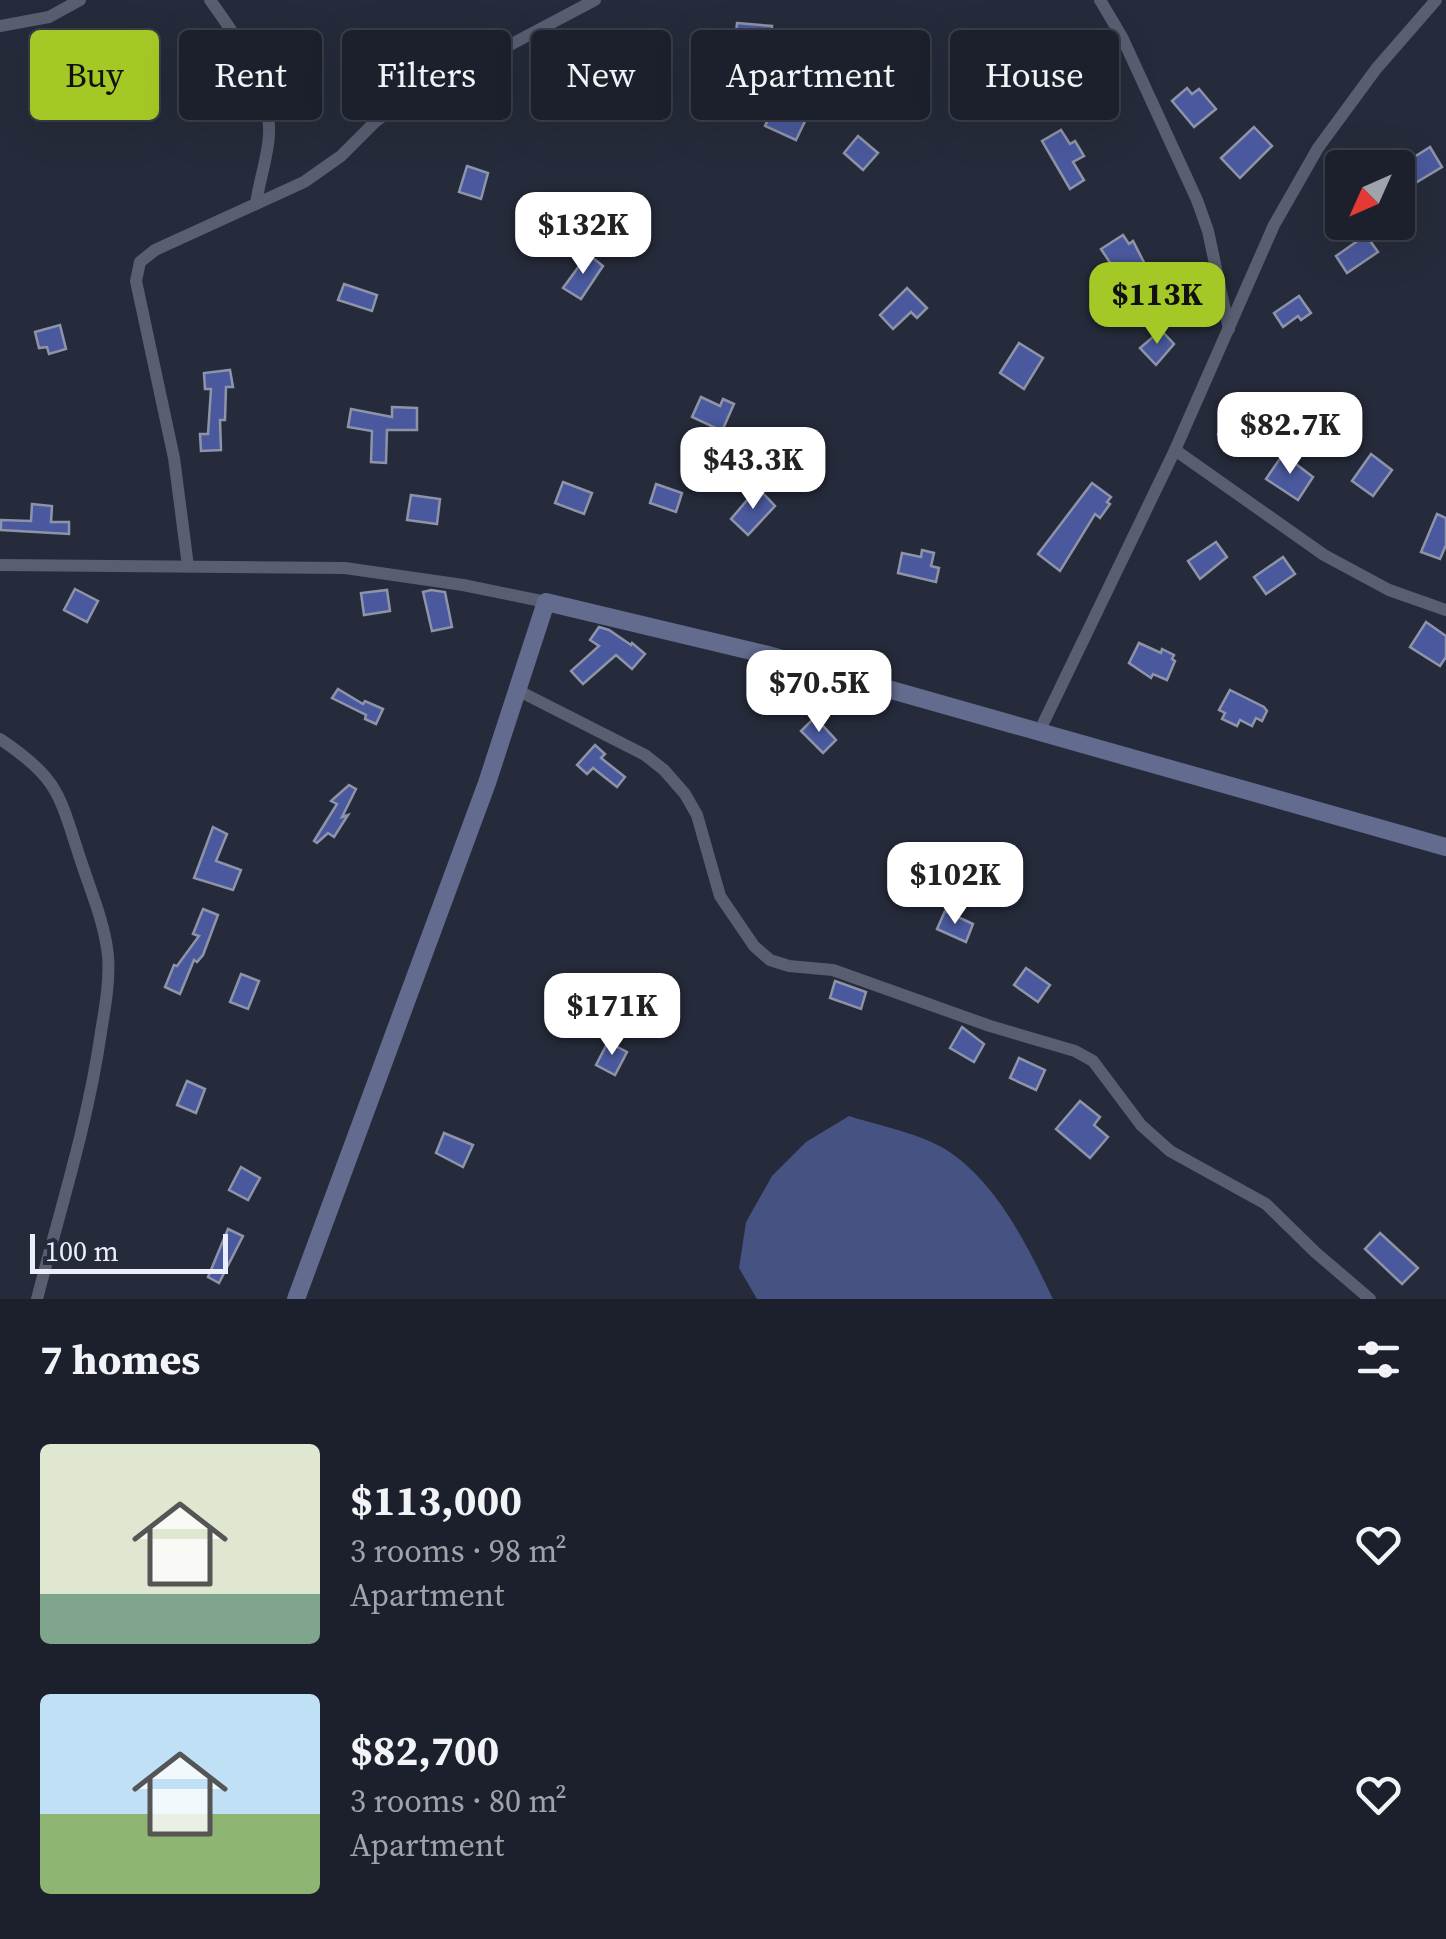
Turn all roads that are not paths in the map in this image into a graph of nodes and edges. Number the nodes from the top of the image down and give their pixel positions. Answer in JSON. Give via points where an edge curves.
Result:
{"nodes":[{"id":1,"x":80,"y":0,"type":"edge"},
{"id":2,"x":210,"y":0,"type":"edge"},
{"id":3,"x":596,"y":0,"type":"edge"},
{"id":4,"x":1100,"y":0,"type":"edge"},
{"id":5,"x":1436,"y":0,"type":"edge"},
{"id":6,"x":0,"y":26,"type":"edge"},
{"id":7,"x":256,"y":204,"type":"junction"},
{"id":8,"x":1228,"y":329,"type":"junction"},
{"id":9,"x":1175,"y":450,"type":"junction"},
{"id":10,"x":0,"y":565,"type":"edge"},
{"id":11,"x":188,"y":566,"type":"junction"},
{"id":12,"x":546,"y":602,"type":"junction"},
{"id":13,"x":1446,"y":610,"type":"edge"},
{"id":14,"x":517,"y":690,"type":"junction"},
{"id":15,"x":1039,"y":732,"type":"junction"},
{"id":16,"x":0,"y":739,"type":"edge"},
{"id":17,"x":1446,"y":847,"type":"edge"},
{"id":18,"x":37,"y":1299,"type":"edge"},
{"id":19,"x":296,"y":1299,"type":"edge"},
{"id":20,"x":1370,"y":1299,"type":"edge"}],
"edges":[{"from":1,"to":6,"type":"street","via":[[49,17]]},
{"from":2,"to":7,"type":"street","via":[[255,72],[268,108]]},
{"from":3,"to":7,"type":"street","via":[[406,100],[304,182]]},
{"from":4,"to":8,"type":"street","via":[[1197,200]]},
{"from":5,"to":8,"type":"street","via":[[1318,148],[1274,225]]},
{"from":7,"to":11,"type":"street","via":[[155,250],[140,262],[136,281],[174,458]]},
{"from":8,"to":9,"type":"street"},
{"from":9,"to":13,"type":"street","via":[[1324,555],[1389,590]]},
{"from":9,"to":15,"type":"street"},
{"from":10,"to":11,"type":"street"},
{"from":11,"to":12,"type":"street","via":[[345,568]]},
{"from":12,"to":14,"type":"street"},
{"from":12,"to":15,"type":"street","via":[[768,655]]},
{"from":14,"to":19,"type":"street"},
{"from":14,"to":20,"type":"street","via":[[664,770],[697,815],[720,896],[770,960],[833,970],[1093,1060],[1140,1125],[1170,1151],[1266,1204]]},
{"from":15,"to":17,"type":"street"},
{"from":16,"to":18,"type":"street","via":[[33,761],[61,799],[108,961],[95,1076]]}]}
